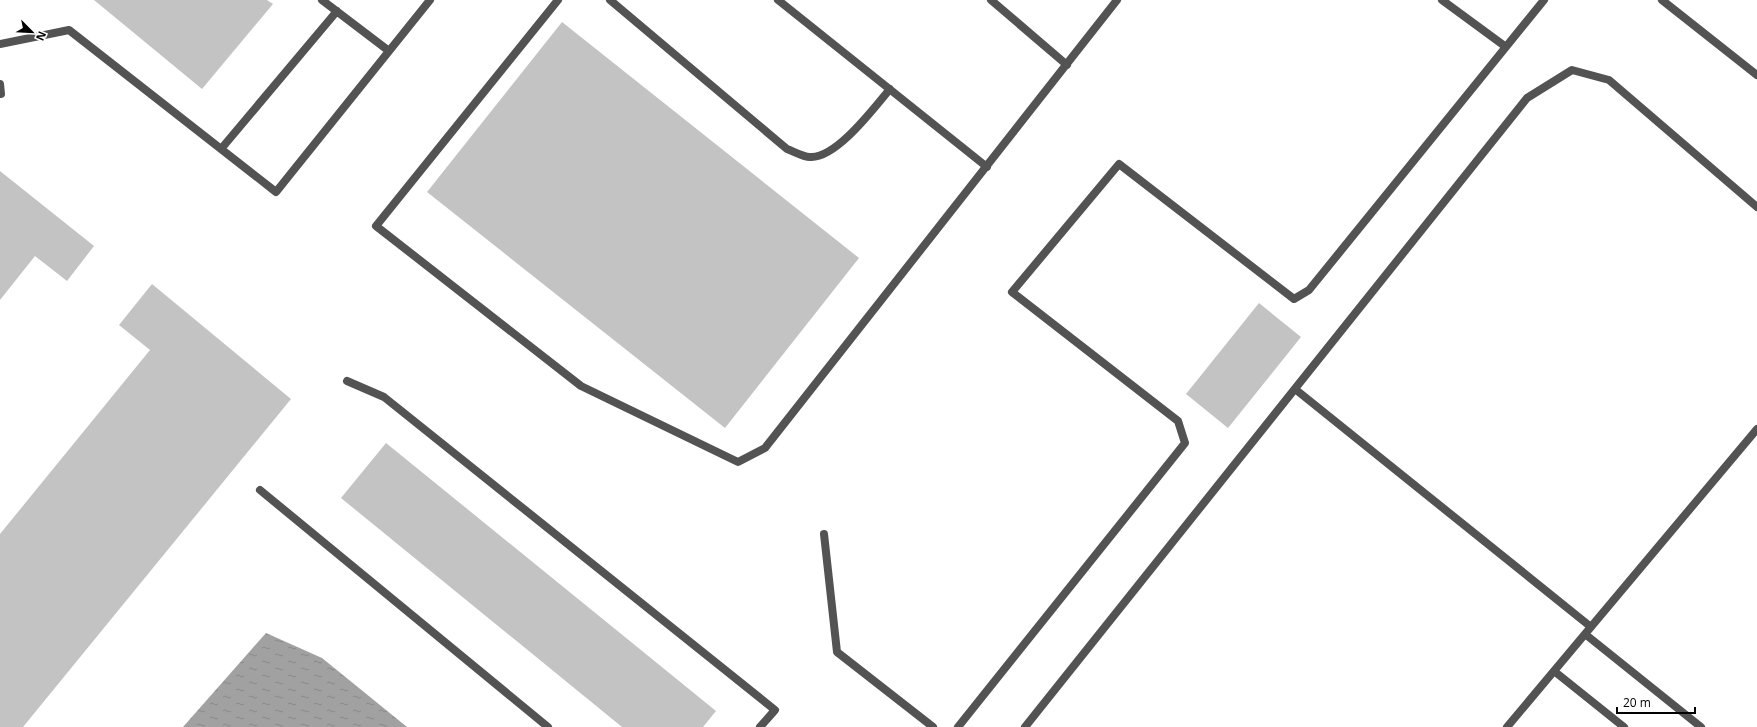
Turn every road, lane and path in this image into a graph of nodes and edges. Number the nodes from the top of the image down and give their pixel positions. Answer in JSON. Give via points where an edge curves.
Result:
{"nodes":[{"id":1,"x":322,"y":0,"type":"edge"},
{"id":2,"x":430,"y":0,"type":"edge"},
{"id":3,"x":558,"y":0,"type":"edge"},
{"id":4,"x":610,"y":0,"type":"edge"},
{"id":5,"x":778,"y":0,"type":"edge"},
{"id":6,"x":991,"y":0,"type":"edge"},
{"id":7,"x":1117,"y":0,"type":"edge"},
{"id":8,"x":1442,"y":0,"type":"edge"},
{"id":9,"x":1544,"y":0,"type":"edge"},
{"id":10,"x":1662,"y":0,"type":"edge"},
{"id":11,"x":337,"y":11,"type":"junction"},
{"id":12,"x":0,"y":44,"type":"edge"},
{"id":13,"x":1506,"y":47,"type":"junction"},
{"id":14,"x":389,"y":51,"type":"junction"},
{"id":15,"x":1067,"y":65,"type":"junction"},
{"id":16,"x":1757,"y":74,"type":"edge"},
{"id":17,"x":0,"y":84,"type":"edge"},
{"id":18,"x":890,"y":89,"type":"junction"},
{"id":19,"x":1,"y":94,"type":"dead end"},
{"id":20,"x":221,"y":149,"type":"junction"},
{"id":21,"x":987,"y":167,"type":"junction"},
{"id":22,"x":1757,"y":207,"type":"edge"},
{"id":23,"x":347,"y":381,"type":"dead end"},
{"id":24,"x":1295,"y":389,"type":"junction"},
{"id":25,"x":1757,"y":429,"type":"edge"},
{"id":26,"x":260,"y":490,"type":"dead end"},
{"id":27,"x":824,"y":534,"type":"dead end"},
{"id":28,"x":1591,"y":627,"type":"junction"},
{"id":29,"x":1585,"y":634,"type":"junction"},
{"id":30,"x":1554,"y":671,"type":"junction"},
{"id":31,"x":548,"y":727,"type":"edge"},
{"id":32,"x":760,"y":727,"type":"edge"},
{"id":33,"x":933,"y":727,"type":"edge"},
{"id":34,"x":958,"y":727,"type":"edge"},
{"id":35,"x":1025,"y":727,"type":"edge"},
{"id":36,"x":1507,"y":727,"type":"edge"},
{"id":37,"x":1624,"y":727,"type":"edge"},
{"id":38,"x":1701,"y":727,"type":"edge"}],
"edges":[{"from":1,"to":11,"type":"street"},
{"from":2,"to":14,"type":"street"},
{"from":3,"to":21,"type":"street","via":[[376,226],[581,386],[738,462],[765,448]]},
{"from":4,"to":18,"type":"street","via":[[786,149],[810,157],[832,151]]},
{"from":5,"to":18,"type":"street"},
{"from":6,"to":15,"type":"street"},
{"from":7,"to":15,"type":"street"},
{"from":8,"to":13,"type":"street"},
{"from":9,"to":13,"type":"street"},
{"from":10,"to":16,"type":"street"},
{"from":11,"to":14,"type":"street"},
{"from":11,"to":20,"type":"street"},
{"from":12,"to":20,"type":"street","via":[[70,30]]},
{"from":13,"to":34,"type":"street","via":[[1310,290],[1294,299],[1119,164],[1012,292],[1178,421],[1185,443]]},
{"from":14,"to":20,"type":"street","via":[[276,192]]},
{"from":15,"to":21,"type":"street"},
{"from":17,"to":19,"type":"street"},
{"from":18,"to":21,"type":"street"},
{"from":22,"to":24,"type":"street","via":[[1609,80],[1572,70],[1527,98]]},
{"from":23,"to":32,"type":"street","via":[[384,397],[775,710]]},
{"from":24,"to":28,"type":"street"},
{"from":24,"to":35,"type":"street"},
{"from":25,"to":28,"type":"street"},
{"from":26,"to":31,"type":"street"},
{"from":27,"to":33,"type":"street","via":[[837,652]]},
{"from":28,"to":29,"type":"street"},
{"from":29,"to":30,"type":"street"},
{"from":29,"to":38,"type":"street"},
{"from":30,"to":36,"type":"street"},
{"from":30,"to":37,"type":"street"}]}
